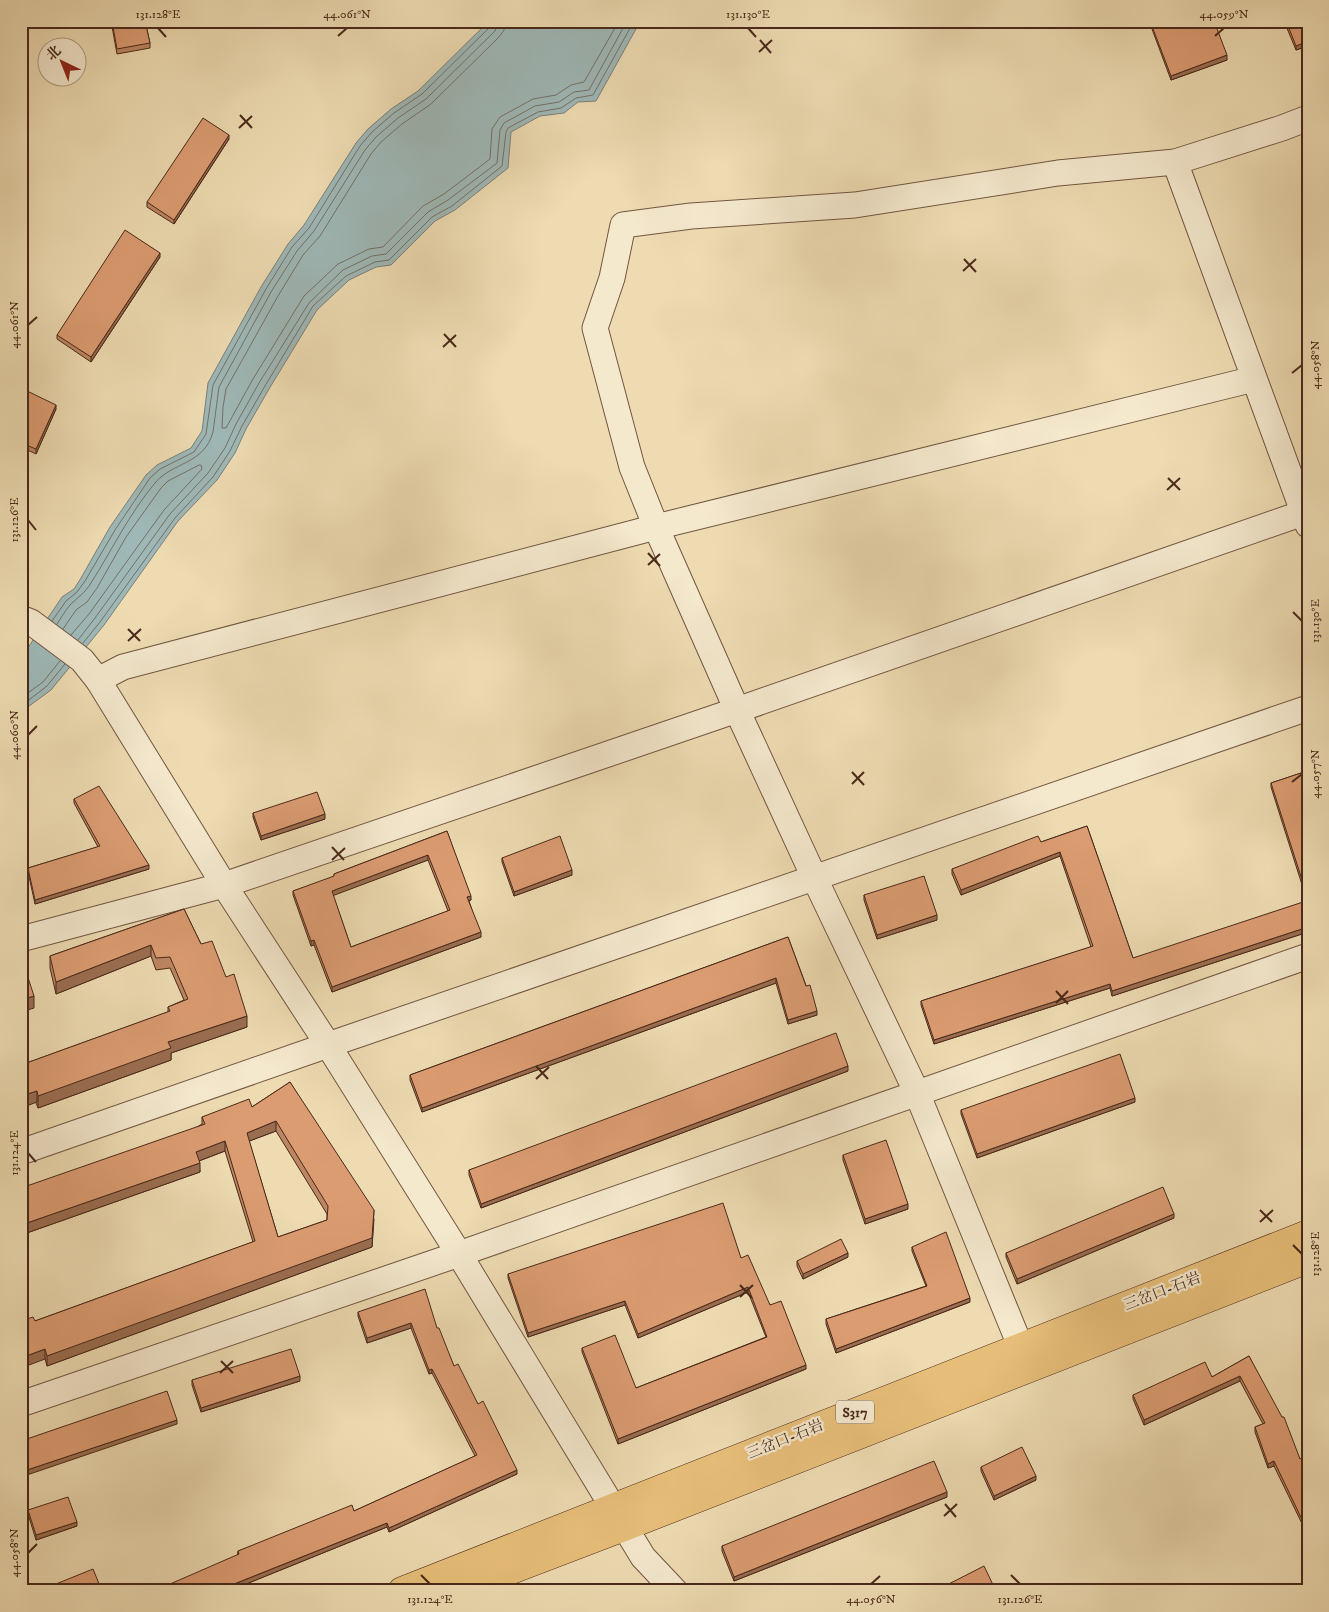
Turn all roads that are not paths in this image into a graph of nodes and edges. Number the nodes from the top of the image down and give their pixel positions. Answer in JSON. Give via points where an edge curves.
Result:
{"nodes":[{"id":1,"x":1308,"y":118,"type":"edge"},
{"id":2,"x":1175,"y":162,"type":"junction"},
{"id":3,"x":1254,"y":379,"type":"junction"},
{"id":4,"x":1306,"y":519,"type":"edge"},
{"id":5,"x":656,"y":527,"type":"junction"},
{"id":6,"x":26,"y":620,"type":"edge"},
{"id":7,"x":98,"y":680,"type":"junction"},
{"id":8,"x":1308,"y":708,"type":"edge"},
{"id":9,"x":737,"y":710,"type":"junction"},
{"id":10,"x":814,"y":878,"type":"junction"},
{"id":11,"x":224,"y":885,"type":"junction"},
{"id":12,"x":21,"y":940,"type":"edge"},
{"id":13,"x":1308,"y":956,"type":"edge"},
{"id":14,"x":328,"y":1045,"type":"junction"},
{"id":15,"x":917,"y":1093,"type":"junction"},
{"id":16,"x":21,"y":1152,"type":"edge"},
{"id":17,"x":1308,"y":1234,"type":"edge"},
{"id":18,"x":458,"y":1254,"type":"junction"},
{"id":19,"x":1308,"y":1258,"type":"edge"},
{"id":20,"x":1025,"y":1357,"type":"junction"},
{"id":21,"x":21,"y":1404,"type":"edge"},
{"id":22,"x":618,"y":1517,"type":"junction"},
{"id":23,"x":402,"y":1591,"type":"edge"},
{"id":24,"x":456,"y":1591,"type":"edge"},
{"id":25,"x":675,"y":1591,"type":"edge"}],
"edges":[{"from":1,"to":2,"type":"street"},
{"from":2,"to":3,"type":"street"},
{"from":2,"to":5,"type":"street","via":[[1058,173],[855,205],[623,224],[612,278],[595,328],[632,467]]},
{"from":3,"to":4,"type":"street"},
{"from":3,"to":5,"type":"street"},
{"from":4,"to":9,"type":"street"},
{"from":5,"to":7,"type":"street","via":[[123,667]]},
{"from":5,"to":9,"type":"street"},
{"from":6,"to":7,"type":"street","via":[[82,660]]},
{"from":7,"to":11,"type":"street"},
{"from":8,"to":10,"type":"street"},
{"from":9,"to":10,"type":"street"},
{"from":9,"to":11,"type":"street"},
{"from":10,"to":14,"type":"street"},
{"from":10,"to":15,"type":"street"},
{"from":11,"to":12,"type":"street"},
{"from":11,"to":14,"type":"street"},
{"from":13,"to":15,"type":"street"},
{"from":14,"to":16,"type":"street"},
{"from":14,"to":18,"type":"street"},
{"from":15,"to":18,"type":"street"},
{"from":15,"to":20,"type":"street"},
{"from":17,"to":20,"type":"highway","name":"三岔口-石岩","number":"S317"},
{"from":18,"to":21,"type":"street"},
{"from":18,"to":22,"type":"street"},
{"from":19,"to":20,"type":"highway","name":"三岔口-石岩","number":"S317"},
{"from":20,"to":22,"type":"highway","name":"三岔口-石岩","number":"S317"},
{"from":22,"to":23,"type":"highway","name":"三岔口-石岩","number":"S317"},
{"from":22,"to":24,"type":"highway","name":"三岔口-石岩","number":"S317"},
{"from":22,"to":25,"type":"street","via":[[642,1556]]}]}
